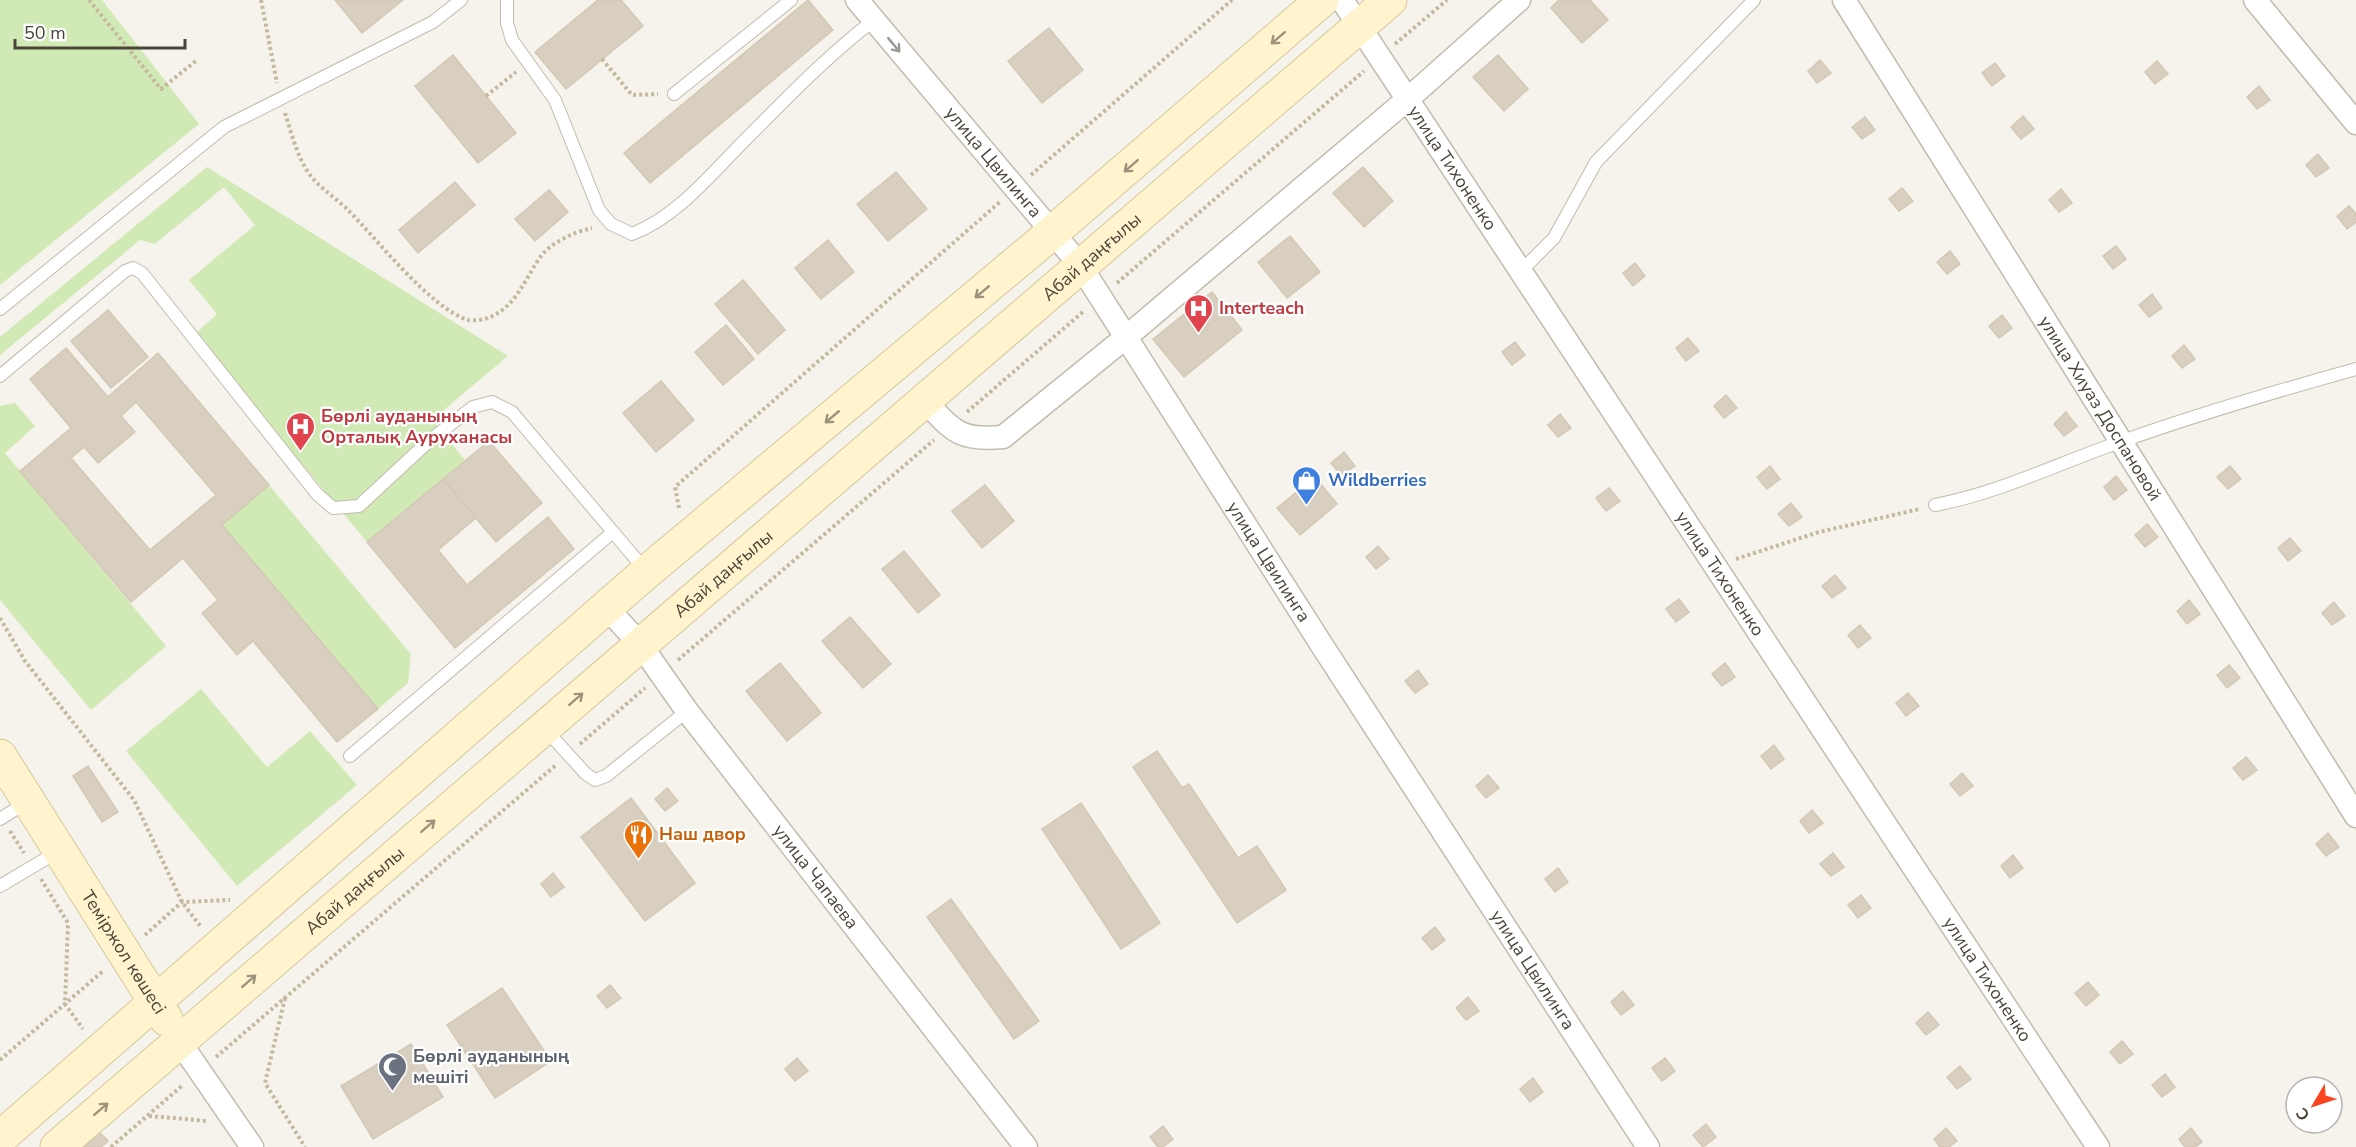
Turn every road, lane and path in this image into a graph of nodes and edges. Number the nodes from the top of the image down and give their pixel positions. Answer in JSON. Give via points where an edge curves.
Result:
{"nodes":[{"id":1,"x":89,"y":0,"type":"edge"},
{"id":2,"x":261,"y":0,"type":"edge"},
{"id":3,"x":460,"y":0,"type":"edge"},
{"id":4,"x":507,"y":0,"type":"edge"},
{"id":5,"x":791,"y":0,"type":"edge"},
{"id":6,"x":857,"y":0,"type":"edge"},
{"id":7,"x":1232,"y":0,"type":"edge"},
{"id":8,"x":1322,"y":0,"type":"edge"},
{"id":9,"x":1390,"y":0,"type":"edge"},
{"id":10,"x":1447,"y":0,"type":"edge"},
{"id":11,"x":1519,"y":0,"type":"edge"},
{"id":12,"x":1754,"y":0,"type":"edge"},
{"id":13,"x":1844,"y":0,"type":"edge"},
{"id":14,"x":2255,"y":0,"type":"edge"},
{"id":15,"x":1351,"y":13,"type":"edge"},
{"id":16,"x":874,"y":20,"type":"junction"},
{"id":17,"x":1381,"y":56,"type":"junction"},
{"id":18,"x":602,"y":59,"type":"dead end"},
{"id":19,"x":197,"y":60,"type":"dead end"},
{"id":20,"x":527,"y":63,"type":"junction"},
{"id":21,"x":674,"y":94,"type":"joint"},
{"id":22,"x":486,"y":96,"type":"dead end"},
{"id":23,"x":1409,"y":98,"type":"junction"},
{"id":24,"x":280,"y":99,"type":"junction"},
{"id":25,"x":2356,"y":123,"type":"edge"},
{"id":26,"x":1016,"y":188,"type":"junction"},
{"id":27,"x":610,"y":224,"type":"junction"},
{"id":28,"x":1053,"y":232,"type":"junction"},
{"id":29,"x":1080,"y":265,"type":"junction"},
{"id":30,"x":1521,"y":271,"type":"junction"},
{"id":31,"x":1100,"y":298,"type":"junction"},
{"id":32,"x":0,"y":309,"type":"edge"},
{"id":33,"x":1125,"y":338,"type":"junction"},
{"id":34,"x":2356,"y":369,"type":"edge"},
{"id":35,"x":0,"y":376,"type":"edge"},
{"id":36,"x":925,"y":401,"type":"junction"},
{"id":37,"x":949,"y":427,"type":"junction"},
{"id":38,"x":2121,"y":441,"type":"junction"},
{"id":39,"x":675,"y":486,"type":"dead end"},
{"id":40,"x":1935,"y":505,"type":"joint"},
{"id":41,"x":613,"y":532,"type":"junction"},
{"id":42,"x":1715,"y":564,"type":"junction"},
{"id":43,"x":646,"y":572,"type":"junction"},
{"id":44,"x":606,"y":607,"type":"junction"},
{"id":45,"x":0,"y":618,"type":"edge"},
{"id":46,"x":640,"y":644,"type":"junction"},
{"id":47,"x":661,"y":674,"type":"junction"},
{"id":48,"x":687,"y":711,"type":"junction"},
{"id":49,"x":544,"y":727,"type":"junction"},
{"id":50,"x":568,"y":754,"type":"junction"},
{"id":51,"x":0,"y":756,"type":"edge"},
{"id":52,"x":350,"y":756,"type":"dead end"},
{"id":53,"x":10,"y":812,"type":"edge"},
{"id":54,"x":2356,"y":816,"type":"edge"},
{"id":55,"x":60,"y":851,"type":"junction"},
{"id":56,"x":33,"y":867,"type":"junction"},
{"id":57,"x":0,"y":886,"type":"edge"},
{"id":58,"x":182,"y":902,"type":"junction"},
{"id":59,"x":217,"y":947,"type":"junction"},
{"id":60,"x":124,"y":952,"type":"junction"},
{"id":61,"x":245,"y":984,"type":"junction"},
{"id":62,"x":285,"y":997,"type":"junction"},
{"id":63,"x":155,"y":1002,"type":"junction"},
{"id":64,"x":65,"y":1004,"type":"junction"},
{"id":65,"x":267,"y":1013,"type":"junction"},
{"id":66,"x":179,"y":1041,"type":"junction"},
{"id":67,"x":100,"y":1050,"type":"junction"},
{"id":68,"x":0,"y":1060,"type":"edge"},
{"id":69,"x":200,"y":1071,"type":"junction"},
{"id":70,"x":126,"y":1087,"type":"junction"},
{"id":71,"x":147,"y":1116,"type":"junction"},
{"id":72,"x":212,"y":1121,"type":"dead end"},
{"id":73,"x":0,"y":1138,"type":"edge"},
{"id":74,"x":57,"y":1147,"type":"edge"},
{"id":75,"x":111,"y":1147,"type":"edge"},
{"id":76,"x":252,"y":1147,"type":"edge"},
{"id":77,"x":305,"y":1147,"type":"edge"},
{"id":78,"x":1026,"y":1147,"type":"edge"},
{"id":79,"x":1648,"y":1147,"type":"edge"},
{"id":80,"x":2098,"y":1147,"type":"edge"}],
"edges":[{"from":1,"to":19,"type":"path","via":[[161,89]]},
{"from":2,"to":24,"type":"path"},
{"from":3,"to":24,"type":"lane","via":[[433,22]]},
{"from":4,"to":20,"type":"lane","via":[[512,40]]},
{"from":5,"to":21,"type":"lane"},
{"from":6,"to":16,"type":"street","name":"улица Цвилинга"},
{"from":7,"to":26,"type":"path"},
{"from":8,"to":28,"type":"street","one_way":true},
{"from":9,"to":15,"type":"street","name":"Абай даңғылы"},
{"from":10,"to":17,"type":"path"},
{"from":11,"to":23,"type":"street"},
{"from":12,"to":30,"type":"lane","via":[[1596,162],[1554,238]]},
{"from":13,"to":38,"type":"street","name":"улица Хиуаз Доспановой"},
{"from":14,"to":25,"type":"street"},
{"from":15,"to":17,"type":"street","name":"улица Тихоненко"},
{"from":15,"to":29,"type":"street","name":"Абай даңғылы"},
{"from":16,"to":26,"type":"street","name":"улица Цвилинга","one_way":true},
{"from":16,"to":27,"type":"lane","via":[[821,63],[674,208],[632,234]]},
{"from":17,"to":23,"type":"street","name":"улица Тихоненко"},
{"from":17,"to":31,"type":"path"},
{"from":18,"to":21,"type":"path","via":[[632,94]]},
{"from":20,"to":22,"type":"path"},
{"from":20,"to":27,"type":"lane","via":[[555,100],[588,186]]},
{"from":23,"to":30,"type":"street","name":"улица Тихоненко"},
{"from":23,"to":33,"type":"street"},
{"from":24,"to":27,"type":"path","via":[[306,169],[321,188],[421,286],[470,321],[489,318],[509,305],[540,257],[562,239]]},
{"from":24,"to":32,"type":"lane","via":[[224,128]]},
{"from":26,"to":28,"type":"street","name":"улица Цвилинга"},
{"from":26,"to":39,"type":"path"},
{"from":28,"to":29,"type":"street","name":"улица Цвилинга"},
{"from":28,"to":43,"type":"street","one_way":true},
{"from":29,"to":31,"type":"street","name":"улица Цвилинга"},
{"from":29,"to":36,"type":"street","name":"Абай даңғылы"},
{"from":30,"to":42,"type":"street","name":"улица Тихоненко"},
{"from":31,"to":33,"type":"street","name":"улица Цвилинга"},
{"from":31,"to":37,"type":"path"},
{"from":33,"to":37,"type":"street","via":[[1003,437],[979,439]]},
{"from":33,"to":79,"type":"street","name":"улица Цвилинга"},
{"from":34,"to":38,"type":"lane"},
{"from":35,"to":41,"type":"lane","via":[[133,268],[142,273],[317,494],[333,508],[359,506],[472,407],[492,402],[512,412]]},
{"from":36,"to":37,"type":"street"},
{"from":36,"to":46,"type":"street","name":"Абай даңғылы"},
{"from":37,"to":47,"type":"path"},
{"from":38,"to":40,"type":"lane","via":[[1967,499]]},
{"from":38,"to":54,"type":"street","name":"улица Хиуаз Доспановой"},
{"from":40,"to":42,"type":"path","via":[[1820,532]]},
{"from":41,"to":43,"type":"lane"},
{"from":41,"to":52,"type":"lane"},
{"from":42,"to":80,"type":"street","name":"улица Тихоненко"},
{"from":43,"to":44,"type":"street"},
{"from":44,"to":46,"type":"street","name":"улица Чапаева"},
{"from":44,"to":59,"type":"street"},
{"from":45,"to":58,"type":"path","via":[[25,661],[134,800]]},
{"from":46,"to":47,"type":"street","name":"улица Чапаева"},
{"from":49,"to":46,"type":"street","name":"Абай даңғылы","one_way":true},
{"from":47,"to":48,"type":"street","name":"улица Чапаева"},
{"from":47,"to":50,"type":"path"},
{"from":48,"to":50,"type":"lane","via":[[606,776],[595,780]]},
{"from":48,"to":78,"type":"street","name":"улица Чапаева"},
{"from":49,"to":50,"type":"lane"},
{"from":61,"to":49,"type":"street","name":"Абай даңғылы","one_way":true},
{"from":50,"to":62,"type":"path"},
{"from":51,"to":53,"type":"street","name":"Теміржол көшесі"},
{"from":53,"to":55,"type":"street","name":"Теміржол көшесі"},
{"from":53,"to":56,"type":"path"},
{"from":55,"to":56,"type":"lane"},
{"from":55,"to":60,"type":"street","name":"Теміржол көшесі"},
{"from":56,"to":57,"type":"lane"},
{"from":56,"to":64,"type":"path","via":[[68,923]]},
{"from":58,"to":59,"type":"path"},
{"from":58,"to":60,"type":"path"},
{"from":59,"to":63,"type":"street"},
{"from":60,"to":63,"type":"street","name":"Теміржол көшесі"},
{"from":60,"to":64,"type":"path"},
{"from":61,"to":65,"type":"path"},
{"from":61,"to":66,"type":"street","name":"Абай даңғылы"},
{"from":62,"to":65,"type":"path"},
{"from":62,"to":77,"type":"path","via":[[265,1083]]},
{"from":63,"to":66,"type":"street","name":"Теміржол көшесі"},
{"from":63,"to":67,"type":"street"},
{"from":64,"to":67,"type":"path"},
{"from":64,"to":68,"type":"path"},
{"from":65,"to":69,"type":"path"},
{"from":66,"to":69,"type":"street","name":"Теміржол көшесі"},
{"from":66,"to":70,"type":"street","name":"Абай даңғылы"},
{"from":67,"to":73,"type":"street"},
{"from":69,"to":71,"type":"path"},
{"from":69,"to":76,"type":"street","name":"Теміржол көшесі"},
{"from":70,"to":71,"type":"path"},
{"from":74,"to":70,"type":"street","name":"Абай даңғылы","one_way":true},
{"from":71,"to":72,"type":"path"},
{"from":71,"to":75,"type":"path"}]}
